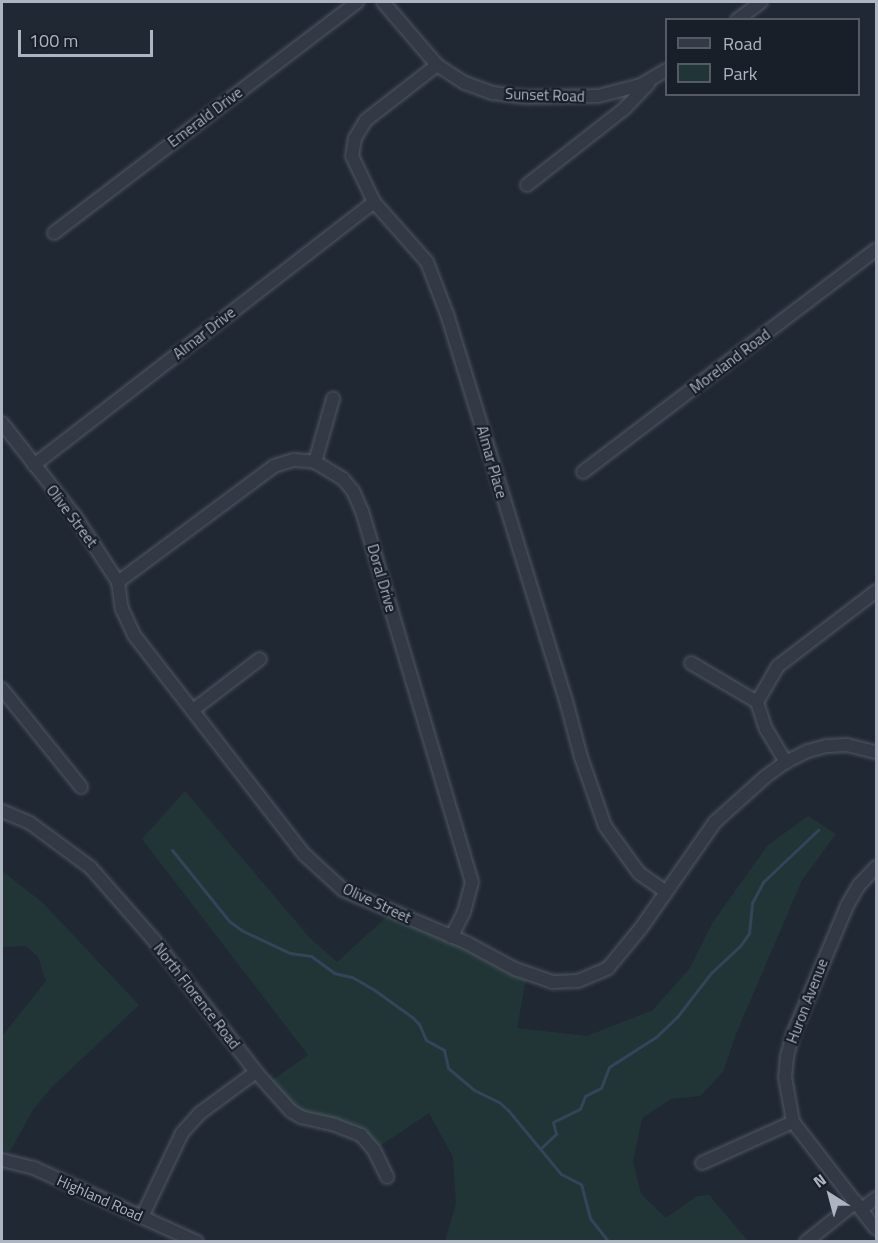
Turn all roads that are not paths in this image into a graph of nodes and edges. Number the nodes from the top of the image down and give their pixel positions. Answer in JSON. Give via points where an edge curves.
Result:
{"nodes":[{"id":1,"x":357,"y":2,"type":"edge"},
{"id":2,"x":383,"y":2,"type":"edge"},
{"id":3,"x":761,"y":2,"type":"edge"},
{"id":4,"x":740,"y":18,"type":"edge"},
{"id":5,"x":438,"y":65,"type":"junction"},
{"id":6,"x":665,"y":71,"type":"edge"},
{"id":7,"x":652,"y":79,"type":"junction"},
{"id":8,"x":527,"y":185,"type":"dead end"},
{"id":9,"x":374,"y":202,"type":"junction"},
{"id":10,"x":54,"y":233,"type":"dead end"},
{"id":11,"x":876,"y":250,"type":"edge"},
{"id":12,"x":333,"y":399,"type":"dead end"},
{"id":13,"x":2,"y":423,"type":"edge"},
{"id":14,"x":315,"y":462,"type":"junction"},
{"id":15,"x":34,"y":465,"type":"junction"},
{"id":16,"x":583,"y":472,"type":"dead end"},
{"id":17,"x":118,"y":582,"type":"junction"},
{"id":18,"x":876,"y":591,"type":"edge"},
{"id":19,"x":260,"y":659,"type":"dead end"},
{"id":20,"x":691,"y":663,"type":"dead end"},
{"id":21,"x":2,"y":689,"type":"edge"},
{"id":22,"x":757,"y":702,"type":"junction"},
{"id":23,"x":193,"y":711,"type":"junction"},
{"id":24,"x":876,"y":752,"type":"edge"},
{"id":25,"x":786,"y":762,"type":"junction"},
{"id":26,"x":81,"y":787,"type":"dead end"},
{"id":27,"x":2,"y":811,"type":"edge"},
{"id":28,"x":876,"y":867,"type":"edge"},
{"id":29,"x":665,"y":891,"type":"junction"},
{"id":30,"x":451,"y":936,"type":"junction"},
{"id":31,"x":256,"y":1072,"type":"junction"},
{"id":32,"x":793,"y":1122,"type":"junction"},
{"id":33,"x":2,"y":1160,"type":"edge"},
{"id":34,"x":702,"y":1163,"type":"dead end"},
{"id":35,"x":387,"y":1177,"type":"dead end"},
{"id":36,"x":876,"y":1198,"type":"edge"},
{"id":37,"x":859,"y":1206,"type":"junction"},
{"id":38,"x":142,"y":1217,"type":"junction"},
{"id":39,"x":876,"y":1229,"type":"edge"},
{"id":40,"x":197,"y":1242,"type":"edge"},
{"id":41,"x":806,"y":1242,"type":"edge"}],
"edges":[{"from":1,"to":10,"type":"street","name":"Emerald Drive"},
{"from":2,"to":5,"type":"street","name":"Sunset Road"},
{"from":3,"to":4,"type":"street"},
{"from":5,"to":7,"type":"street","name":"Sunset Road","via":[[479,89],[528,97],[598,96],[628,90]]},
{"from":5,"to":9,"type":"street","name":"Almar Place","via":[[366,120],[355,138],[352,156]]},
{"from":6,"to":7,"type":"street","name":"Sunset Road"},
{"from":7,"to":8,"type":"street","via":[[624,109]]},
{"from":9,"to":15,"type":"street","name":"Almar Drive"},
{"from":9,"to":29,"type":"street","name":"Almar Place","via":[[427,262],[447,314],[605,826],[639,873]]},
{"from":11,"to":16,"type":"street","name":"Moreland Road"},
{"from":12,"to":14,"type":"street"},
{"from":13,"to":15,"type":"street","name":"Olive Street"},
{"from":14,"to":17,"type":"street","via":[[294,460],[274,466]]},
{"from":14,"to":30,"type":"street","name":"Doral Drive","via":[[343,478],[362,511],[472,882],[464,912]]},
{"from":15,"to":17,"type":"street","name":"Olive Street","via":[[75,516]]},
{"from":17,"to":23,"type":"street","name":"Olive Street","via":[[122,609],[134,635]]},
{"from":18,"to":22,"type":"street","via":[[778,666]]},
{"from":19,"to":23,"type":"street"},
{"from":20,"to":22,"type":"street"},
{"from":21,"to":26,"type":"street"},
{"from":22,"to":25,"type":"street","via":[[766,729]]},
{"from":23,"to":30,"type":"street","name":"Olive Street","via":[[304,854],[343,890]]},
{"from":24,"to":25,"type":"street","name":"Olive Street","via":[[847,745],[827,746]]},
{"from":25,"to":29,"type":"street","name":"Olive Street","via":[[715,822]]},
{"from":27,"to":31,"type":"street","name":"North Florence Road","via":[[30,823],[90,867],[153,939]]},
{"from":28,"to":32,"type":"street","name":"Huron Avenue","via":[[847,906],[793,1034],[785,1077]]},
{"from":29,"to":30,"type":"street","name":"Olive Street","via":[[608,968],[578,981],[552,982],[514,969]]},
{"from":31,"to":35,"type":"street","name":"North Florence Road","via":[[291,1111],[361,1135],[374,1150]]},
{"from":31,"to":38,"type":"street","via":[[200,1113],[182,1133]]},
{"from":32,"to":34,"type":"street"},
{"from":32,"to":37,"type":"street","name":"Huron Avenue"},
{"from":33,"to":38,"type":"street","name":"Highland Road","via":[[34,1168]]},
{"from":36,"to":37,"type":"street"},
{"from":37,"to":39,"type":"street","name":"Huron Avenue"},
{"from":37,"to":41,"type":"street"},
{"from":38,"to":40,"type":"street","name":"Highland Road"}]}
